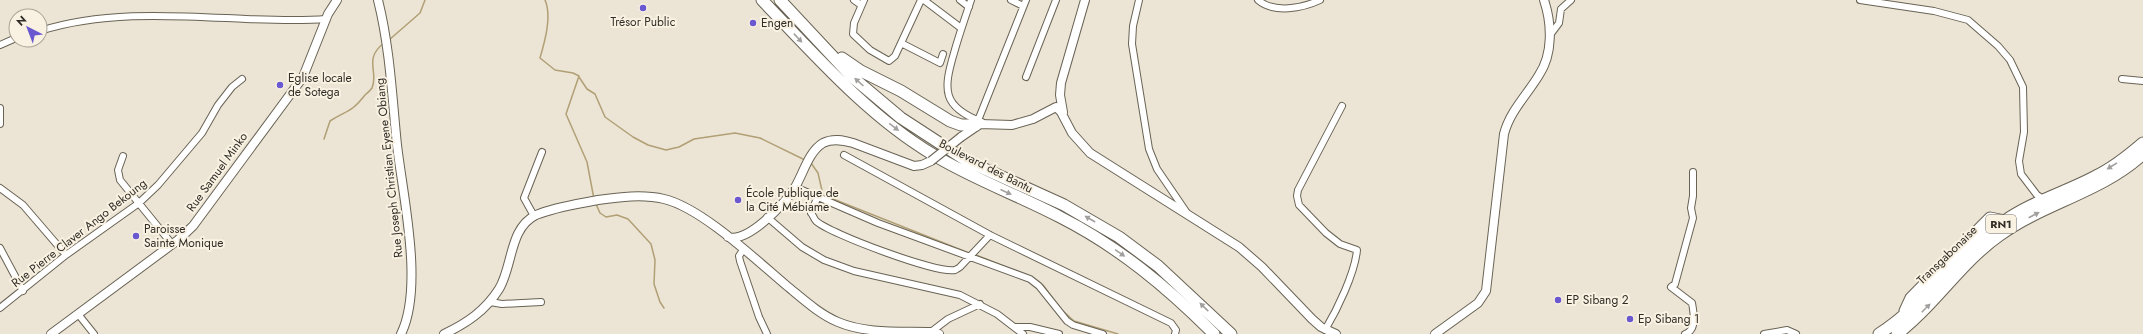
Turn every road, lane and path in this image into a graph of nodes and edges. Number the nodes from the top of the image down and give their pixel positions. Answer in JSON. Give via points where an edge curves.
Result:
{"nodes":[{"id":1,"x":337,"y":0,"type":"edge"},
{"id":2,"x":378,"y":0,"type":"edge"},
{"id":3,"x":762,"y":0,"type":"edge"},
{"id":4,"x":780,"y":0,"type":"edge"},
{"id":5,"x":854,"y":0,"type":"edge"},
{"id":6,"x":922,"y":0,"type":"edge"},
{"id":7,"x":960,"y":0,"type":"edge"},
{"id":8,"x":972,"y":0,"type":"edge"},
{"id":9,"x":1011,"y":0,"type":"edge"},
{"id":10,"x":1056,"y":0,"type":"edge"},
{"id":11,"x":1085,"y":0,"type":"edge"},
{"id":12,"x":1139,"y":0,"type":"edge"},
{"id":13,"x":1258,"y":0,"type":"edge"},
{"id":14,"x":1320,"y":0,"type":"edge"},
{"id":15,"x":1544,"y":0,"type":"edge"},
{"id":16,"x":1572,"y":0,"type":"edge"},
{"id":17,"x":1860,"y":0,"type":"edge"},
{"id":18,"x":863,"y":3,"type":"edge"},
{"id":19,"x":1024,"y":3,"type":"edge"},
{"id":20,"x":969,"y":7,"type":"junction"},
{"id":21,"x":326,"y":19,"type":"junction"},
{"id":22,"x":961,"y":28,"type":"junction"},
{"id":23,"x":48,"y":29,"type":"edge"},
{"id":24,"x":812,"y":33,"type":"junction"},
{"id":25,"x":1550,"y":35,"type":"junction"},
{"id":26,"x":901,"y":43,"type":"junction"},
{"id":27,"x":943,"y":54,"type":"dead end"},
{"id":28,"x":1026,"y":78,"type":"dead end"},
{"id":29,"x":2122,"y":79,"type":"dead end"},
{"id":30,"x":242,"y":80,"type":"dead end"},
{"id":31,"x":2143,"y":81,"type":"edge"},
{"id":32,"x":1060,"y":91,"type":"junction"},
{"id":33,"x":1342,"y":106,"type":"dead end"},
{"id":34,"x":0,"y":108,"type":"edge"},
{"id":35,"x":1046,"y":111,"type":"junction"},
{"id":36,"x":1063,"y":115,"type":"junction"},
{"id":37,"x":956,"y":123,"type":"junction"},
{"id":38,"x":980,"y":123,"type":"junction"},
{"id":39,"x":0,"y":124,"type":"edge"},
{"id":40,"x":961,"y":137,"type":"junction"},
{"id":41,"x":2143,"y":143,"type":"edge"},
{"id":42,"x":542,"y":152,"type":"dead end"},
{"id":43,"x":2143,"y":154,"type":"edge"},
{"id":44,"x":844,"y":155,"type":"dead end"},
{"id":45,"x":122,"y":156,"type":"dead end"},
{"id":46,"x":1693,"y":172,"type":"dead end"},
{"id":47,"x":795,"y":186,"type":"junction"},
{"id":48,"x":0,"y":188,"type":"edge"},
{"id":49,"x":818,"y":196,"type":"junction"},
{"id":50,"x":2045,"y":200,"type":"junction"},
{"id":51,"x":139,"y":203,"type":"junction"},
{"id":52,"x":534,"y":216,"type":"junction"},
{"id":53,"x":1189,"y":216,"type":"junction"},
{"id":54,"x":767,"y":217,"type":"junction"},
{"id":55,"x":754,"y":230,"type":"junction"},
{"id":56,"x":990,"y":235,"type":"junction"},
{"id":57,"x":728,"y":237,"type":"junction"},
{"id":58,"x":172,"y":244,"type":"junction"},
{"id":59,"x":0,"y":248,"type":"edge"},
{"id":60,"x":745,"y":252,"type":"junction"},
{"id":61,"x":66,"y":255,"type":"junction"},
{"id":62,"x":969,"y":258,"type":"junction"},
{"id":63,"x":23,"y":291,"type":"junction"},
{"id":64,"x":490,"y":302,"type":"junction"},
{"id":65,"x":541,"y":302,"type":"dead end"},
{"id":66,"x":980,"y":304,"type":"junction"},
{"id":67,"x":0,"y":308,"type":"edge"},
{"id":68,"x":78,"y":314,"type":"junction"},
{"id":69,"x":1016,"y":327,"type":"junction"},
{"id":70,"x":1326,"y":330,"type":"junction"},
{"id":71,"x":935,"y":333,"type":"edge"},
{"id":72,"x":51,"y":334,"type":"edge"},
{"id":73,"x":94,"y":334,"type":"edge"},
{"id":74,"x":402,"y":334,"type":"edge"},
{"id":75,"x":444,"y":334,"type":"edge"},
{"id":76,"x":767,"y":334,"type":"edge"},
{"id":77,"x":1023,"y":334,"type":"edge"},
{"id":78,"x":1059,"y":334,"type":"edge"},
{"id":79,"x":1103,"y":334,"type":"edge"},
{"id":80,"x":1175,"y":334,"type":"edge"},
{"id":81,"x":1214,"y":334,"type":"edge"},
{"id":82,"x":1231,"y":334,"type":"edge"},
{"id":83,"x":1336,"y":334,"type":"edge"},
{"id":84,"x":1435,"y":334,"type":"edge"},
{"id":85,"x":1685,"y":334,"type":"edge"},
{"id":86,"x":1764,"y":334,"type":"edge"},
{"id":87,"x":1796,"y":334,"type":"edge"},
{"id":88,"x":1879,"y":334,"type":"edge"},
{"id":89,"x":1897,"y":334,"type":"edge"}],
"edges":[{"from":1,"to":21,"type":"street","name":"Rue Samuel Minko"},
{"from":2,"to":74,"type":"street","name":"Rue Joseph Christian Eyene Obiang","via":[[387,42],[408,224],[412,284],[410,307]]},
{"from":3,"to":81,"type":"highway","name":"Boulevard des Bantu","one_way":true,"via":[[830,70],[895,128],[931,154],[1106,243],[1156,279]]},
{"from":4,"to":24,"type":"highway","name":"Boulevard des Bantu"},
{"from":5,"to":18,"type":"street"},
{"from":6,"to":22,"type":"street"},
{"from":6,"to":26,"type":"street"},
{"from":7,"to":20,"type":"street"},
{"from":8,"to":20,"type":"street"},
{"from":9,"to":19,"type":"street"},
{"from":10,"to":28,"type":"street"},
{"from":11,"to":32,"type":"street"},
{"from":12,"to":53,"type":"street","via":[[1132,44],[1149,149],[1156,169]]},
{"from":13,"to":14,"type":"street","via":[[1279,8],[1310,5]]},
{"from":15,"to":25,"type":"street"},
{"from":16,"to":25,"type":"street","via":[[1561,9],[1559,23]]},
{"from":17,"to":50,"type":"street","via":[[1934,11],[1968,20],[1998,46],[2010,60],[2023,87],[2024,132],[2019,161],[2021,174],[2037,195]]},
{"from":18,"to":26,"type":"street","via":[[854,23],[853,34],[862,44],[889,61],[893,59]]},
{"from":19,"to":38,"type":"street"},
{"from":20,"to":22,"type":"street"},
{"from":21,"to":23,"type":"street","via":[[126,17],[89,19]]},
{"from":21,"to":58,"type":"street","name":"Rue Samuel Minko","via":[[303,77],[200,218]]},
{"from":22,"to":38,"type":"street","via":[[947,74],[947,91],[956,108]]},
{"from":24,"to":37,"type":"highway","via":[[861,71]]},
{"from":82,"to":24,"type":"highway","name":"Boulevard des Bantu","one_way":true,"via":[[1158,266],[1119,237],[1064,205],[972,164],[901,118],[852,76]]},
{"from":25,"to":84,"type":"street","via":[[1544,68],[1512,114],[1504,134],[1486,291],[1478,303]]},
{"from":26,"to":27,"type":"street","via":[[940,63]]},
{"from":29,"to":31,"type":"street"},
{"from":30,"to":51,"type":"street","name":"Rue Pierre Claver Ango Bekoung","via":[[232,87],[218,105],[202,133],[158,185]]},
{"from":32,"to":35,"type":"street"},
{"from":32,"to":36,"type":"street"},
{"from":33,"to":70,"type":"street","via":[[1297,196],[1300,205],[1332,238],[1357,250],[1338,308]]},
{"from":34,"to":39,"type":"street"},
{"from":35,"to":36,"type":"street","via":[[1056,107]]},
{"from":35,"to":38,"type":"street","via":[[1033,119],[1012,125]]},
{"from":36,"to":53,"type":"street","via":[[1072,133],[1090,153]]},
{"from":37,"to":38,"type":"highway"},
{"from":37,"to":40,"type":"highway","via":[[962,130]]},
{"from":38,"to":40,"type":"street"},
{"from":40,"to":47,"type":"street","bridge":true,"via":[[931,161],[914,166],[844,140],[830,141],[817,148]]},
{"from":41,"to":50,"type":"highway","name":"Transgabonaise","number":"RN1","one_way":true,"via":[[2097,176]]},
{"from":42,"to":52,"type":"street","via":[[524,198]]},
{"from":89,"to":43,"type":"highway","name":"Transgabonaise","number":"RN1","one_way":true,"via":[[1999,235],[2019,222],[2114,176]]},
{"from":44,"to":56,"type":"street"},
{"from":45,"to":51,"type":"street","via":[[118,170],[120,180]]},
{"from":46,"to":85,"type":"street","via":[[1692,218],[1675,284],[1671,287],[1692,304],[1693,326]]},
{"from":47,"to":49,"type":"street"},
{"from":47,"to":54,"type":"street"},
{"from":48,"to":61,"type":"street","via":[[23,205]]},
{"from":49,"to":62,"type":"street","via":[[878,223]]},
{"from":49,"to":62,"type":"street","via":[[811,213],[815,220],[845,238],[909,260],[951,270],[960,267]]},
{"from":50,"to":88,"type":"highway","name":"Transgabonaise","number":"RN1","via":[[2005,221],[1975,245],[1904,315]]},
{"from":51,"to":58,"type":"street"},
{"from":51,"to":61,"type":"street","name":"Rue Pierre Claver Ango Bekoung"},
{"from":52,"to":57,"type":"street","via":[[595,201],[628,197],[664,199],[698,215]]},
{"from":52,"to":64,"type":"street","via":[[524,225],[516,238],[503,280]]},
{"from":53,"to":70,"type":"street","via":[[1251,256],[1298,306]]},
{"from":54,"to":55,"type":"street"},
{"from":54,"to":66,"type":"street","via":[[802,247],[824,260],[854,271],[960,295]]},
{"from":55,"to":57,"type":"street","via":[[740,237]]},
{"from":55,"to":60,"type":"street","via":[[745,245]]},
{"from":56,"to":62,"type":"street"},
{"from":56,"to":80,"type":"street","via":[[1171,323],[1176,330]]},
{"from":57,"to":60,"type":"street"},
{"from":58,"to":68,"type":"street","name":"Rue Samuel Minko"},
{"from":59,"to":63,"type":"street"},
{"from":60,"to":71,"type":"street","via":[[809,304],[838,322],[864,329]]},
{"from":60,"to":76,"type":"street","via":[[739,256],[740,261]]},
{"from":61,"to":63,"type":"street","name":"Rue Pierre Claver Ango Bekoung"},
{"from":62,"to":79,"type":"street","via":[[1030,279],[1039,286],[1067,321]]},
{"from":63,"to":67,"type":"street","name":"Rue Pierre Claver Ango Bekoung"},
{"from":64,"to":65,"type":"street"},
{"from":64,"to":75,"type":"street","via":[[470,320]]},
{"from":66,"to":69,"type":"street"},
{"from":66,"to":71,"type":"street","via":[[948,319]]},
{"from":68,"to":72,"type":"street","name":"Rue Samuel Minko"},
{"from":68,"to":73,"type":"street"},
{"from":69,"to":77,"type":"street"},
{"from":69,"to":78,"type":"street","via":[[1030,327]]},
{"from":70,"to":83,"type":"street"},
{"from":86,"to":87,"type":"street","via":[[1788,330]]}]}
